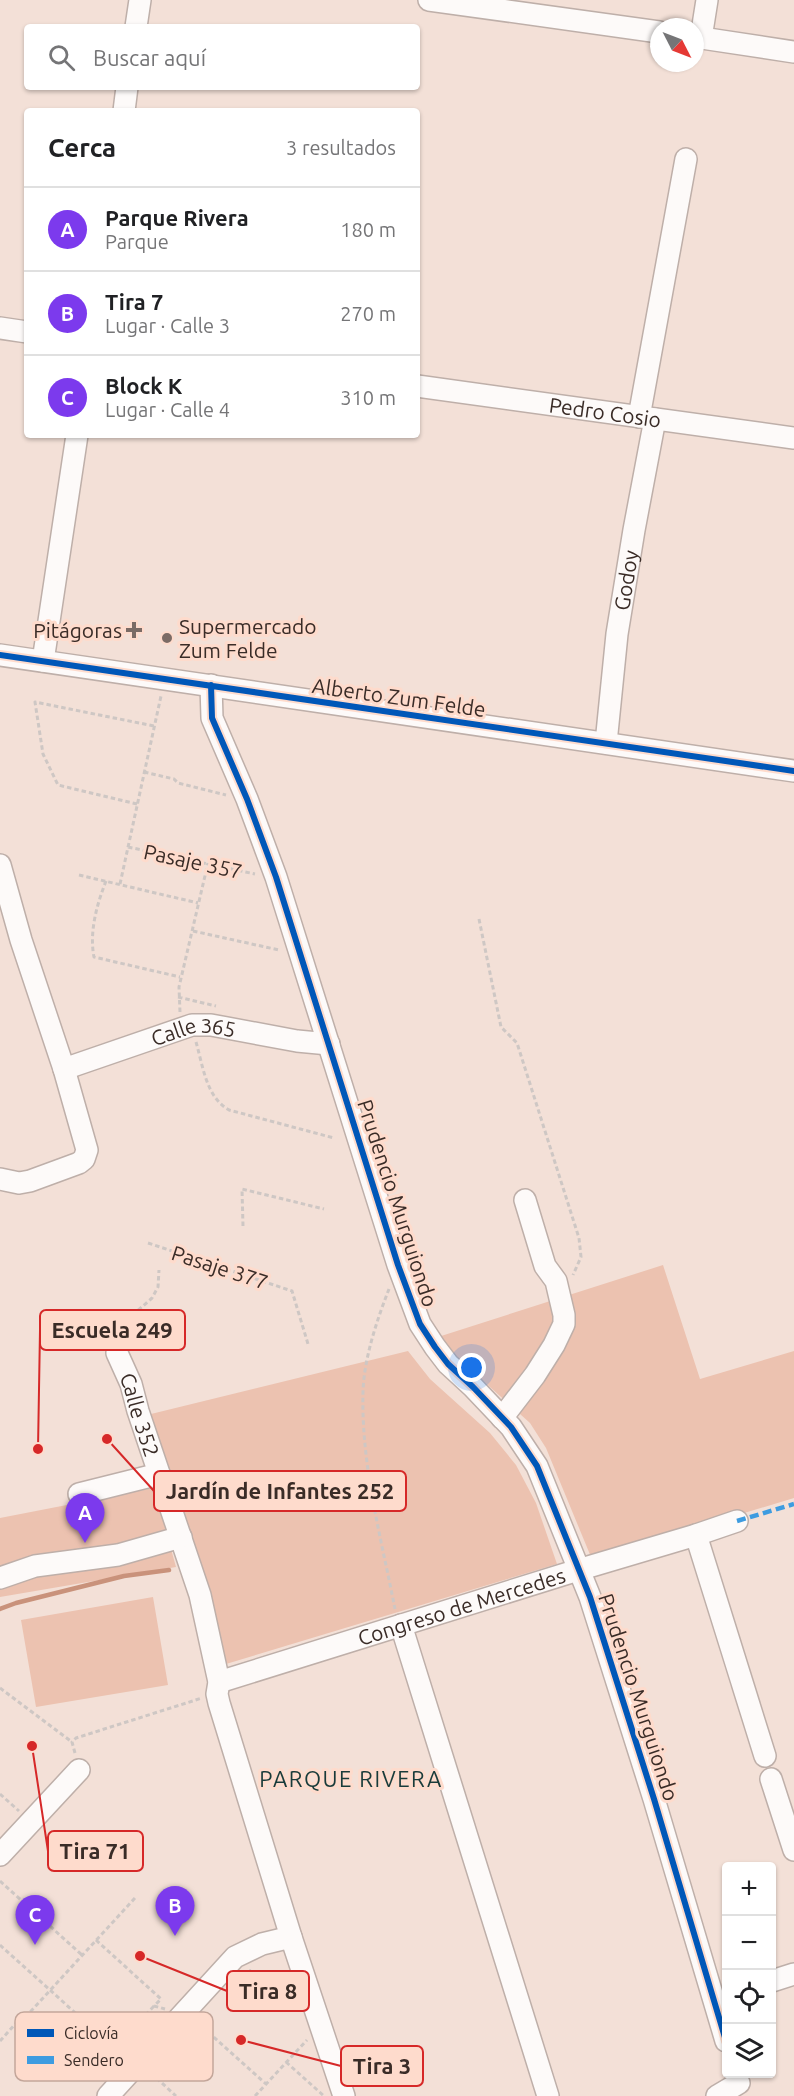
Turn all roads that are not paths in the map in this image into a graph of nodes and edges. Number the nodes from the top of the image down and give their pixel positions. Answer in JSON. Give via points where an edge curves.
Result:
{"nodes":[{"id":1,"x":140,"y":0,"type":"edge"},
{"id":2,"x":429,"y":0,"type":"edge"},
{"id":3,"x":707,"y":0,"type":"edge"},
{"id":4,"x":703,"y":18,"type":"edge"},
{"id":5,"x":136,"y":24,"type":"edge"},
{"id":6,"x":650,"y":31,"type":"edge"},
{"id":7,"x":704,"y":38,"type":"edge"},
{"id":8,"x":794,"y":52,"type":"edge"},
{"id":9,"x":127,"y":90,"type":"edge"},
{"id":10,"x":124,"y":108,"type":"edge"},
{"id":11,"x":686,"y":159,"type":"dead end"},
{"id":12,"x":0,"y":328,"type":"edge"},
{"id":13,"x":24,"y":332,"type":"edge"},
{"id":14,"x":420,"y":386,"type":"edge"},
{"id":15,"x":647,"y":418,"type":"junction"},
{"id":16,"x":77,"y":438,"type":"edge"},
{"id":17,"x":794,"y":438,"type":"edge"},
{"id":18,"x":0,"y":655,"type":"edge"},
{"id":19,"x":43,"y":661,"type":"junction"},
{"id":20,"x":212,"y":685,"type":"junction"},
{"id":21,"x":606,"y":744,"type":"junction"},
{"id":22,"x":794,"y":771,"type":"edge"},
{"id":23,"x":0,"y":865,"type":"edge"},
{"id":24,"x":329,"y":1044,"type":"junction"},
{"id":25,"x":64,"y":1069,"type":"junction"},
{"id":26,"x":0,"y":1179,"type":"edge"},
{"id":27,"x":525,"y":1200,"type":"dead end"},
{"id":28,"x":117,"y":1353,"type":"road end"},
{"id":29,"x":502,"y":1418,"type":"junction"},
{"id":30,"x":159,"y":1474,"type":"junction"},
{"id":31,"x":79,"y":1494,"type":"dead end"},
{"id":32,"x":737,"y":1521,"type":"dead end"},
{"id":33,"x":696,"y":1535,"type":"junction"},
{"id":34,"x":181,"y":1537,"type":"junction"},
{"id":35,"x":578,"y":1570,"type":"junction"},
{"id":36,"x":0,"y":1578,"type":"edge"},
{"id":37,"x":400,"y":1626,"type":"junction"},
{"id":38,"x":219,"y":1682,"type":"junction"},
{"id":39,"x":765,"y":1756,"type":"dead end"},
{"id":40,"x":79,"y":1770,"type":"road end"},
{"id":41,"x":771,"y":1779,"type":"dead end"},
{"id":42,"x":794,"y":1850,"type":"edge"},
{"id":43,"x":0,"y":1855,"type":"edge"},
{"id":44,"x":291,"y":1937,"type":"junction"},
{"id":45,"x":794,"y":1974,"type":"edge"},
{"id":46,"x":776,"y":1979,"type":"edge"},
{"id":47,"x":721,"y":1998,"type":"edge"},
{"id":48,"x":184,"y":2012,"type":"edge"},
{"id":49,"x":724,"y":2024,"type":"edge"},
{"id":50,"x":122,"y":2081,"type":"edge"},
{"id":51,"x":740,"y":2084,"type":"edge"},
{"id":52,"x":108,"y":2096,"type":"edge"},
{"id":53,"x":344,"y":2096,"type":"edge"},
{"id":54,"x":548,"y":2096,"type":"edge"},
{"id":55,"x":717,"y":2096,"type":"edge"}],
"edges":[{"from":1,"to":5,"type":"street"},
{"from":2,"to":6,"type":"street"},
{"from":3,"to":4,"type":"street"},
{"from":7,"to":8,"type":"street"},
{"from":9,"to":10,"type":"street"},
{"from":11,"to":15,"type":"street","name":"Godoy"},
{"from":12,"to":13,"type":"street"},
{"from":14,"to":15,"type":"street","name":"Pedro Cosio"},
{"from":15,"to":17,"type":"street","name":"Pedro Cosio"},
{"from":15,"to":21,"type":"street","name":"Godoy"},
{"from":16,"to":19,"type":"street"},
{"from":18,"to":19,"type":"street","name":"Alberto Zum Felde"},
{"from":19,"to":20,"type":"street","name":"Alberto Zum Felde"},
{"from":20,"to":21,"type":"street","name":"Alberto Zum Felde"},
{"from":20,"to":24,"type":"street","name":"Prudencio Murguiondo","via":[[212,718],[276,877]]},
{"from":21,"to":22,"type":"street","name":"Alberto Zum Felde"},
{"from":23,"to":25,"type":"street"},
{"from":24,"to":25,"type":"street","name":"Calle 365","via":[[212,1025],[188,1027]]},
{"from":24,"to":29,"type":"street","name":"Prudencio Murguiondo","via":[[420,1324],[448,1364]]},
{"from":25,"to":26,"type":"street","via":[[86,1154],[79,1163],[30,1181]]},
{"from":27,"to":29,"type":"street","via":[[545,1266],[556,1281],[564,1315],[561,1331]]},
{"from":28,"to":30,"type":"street","name":"Calle 352","via":[[131,1384]]},
{"from":29,"to":35,"type":"street","name":"Prudencio Murguiondo","via":[[537,1466]]},
{"from":30,"to":31,"type":"street"},
{"from":30,"to":34,"type":"street","name":"Calle 352"},
{"from":32,"to":33,"type":"street","name":"Congreso de Mercedes"},
{"from":33,"to":35,"type":"street","name":"Congreso de Mercedes"},
{"from":33,"to":39,"type":"street"},
{"from":34,"to":36,"type":"street","via":[[118,1555],[35,1566]]},
{"from":34,"to":38,"type":"street","name":"Calle 352","via":[[200,1595]]},
{"from":35,"to":37,"type":"street","name":"Congreso de Mercedes"},
{"from":35,"to":47,"type":"street","name":"Prudencio Murguiondo"},
{"from":37,"to":38,"type":"street","name":"Congreso de Mercedes"},
{"from":37,"to":54,"type":"street"},
{"from":38,"to":44,"type":"street","name":"Calle 352","via":[[219,1703]]},
{"from":40,"to":43,"type":"street"},
{"from":41,"to":42,"type":"street"},
{"from":44,"to":48,"type":"street","via":[[262,1944],[235,1958]]},
{"from":44,"to":53,"type":"street","name":"Calle 352","via":[[310,2035]]},
{"from":45,"to":46,"type":"street"},
{"from":47,"to":49,"type":"street","name":"Prudencio Murguiondo"},
{"from":50,"to":52,"type":"street"},
{"from":51,"to":55,"type":"street"}]}
